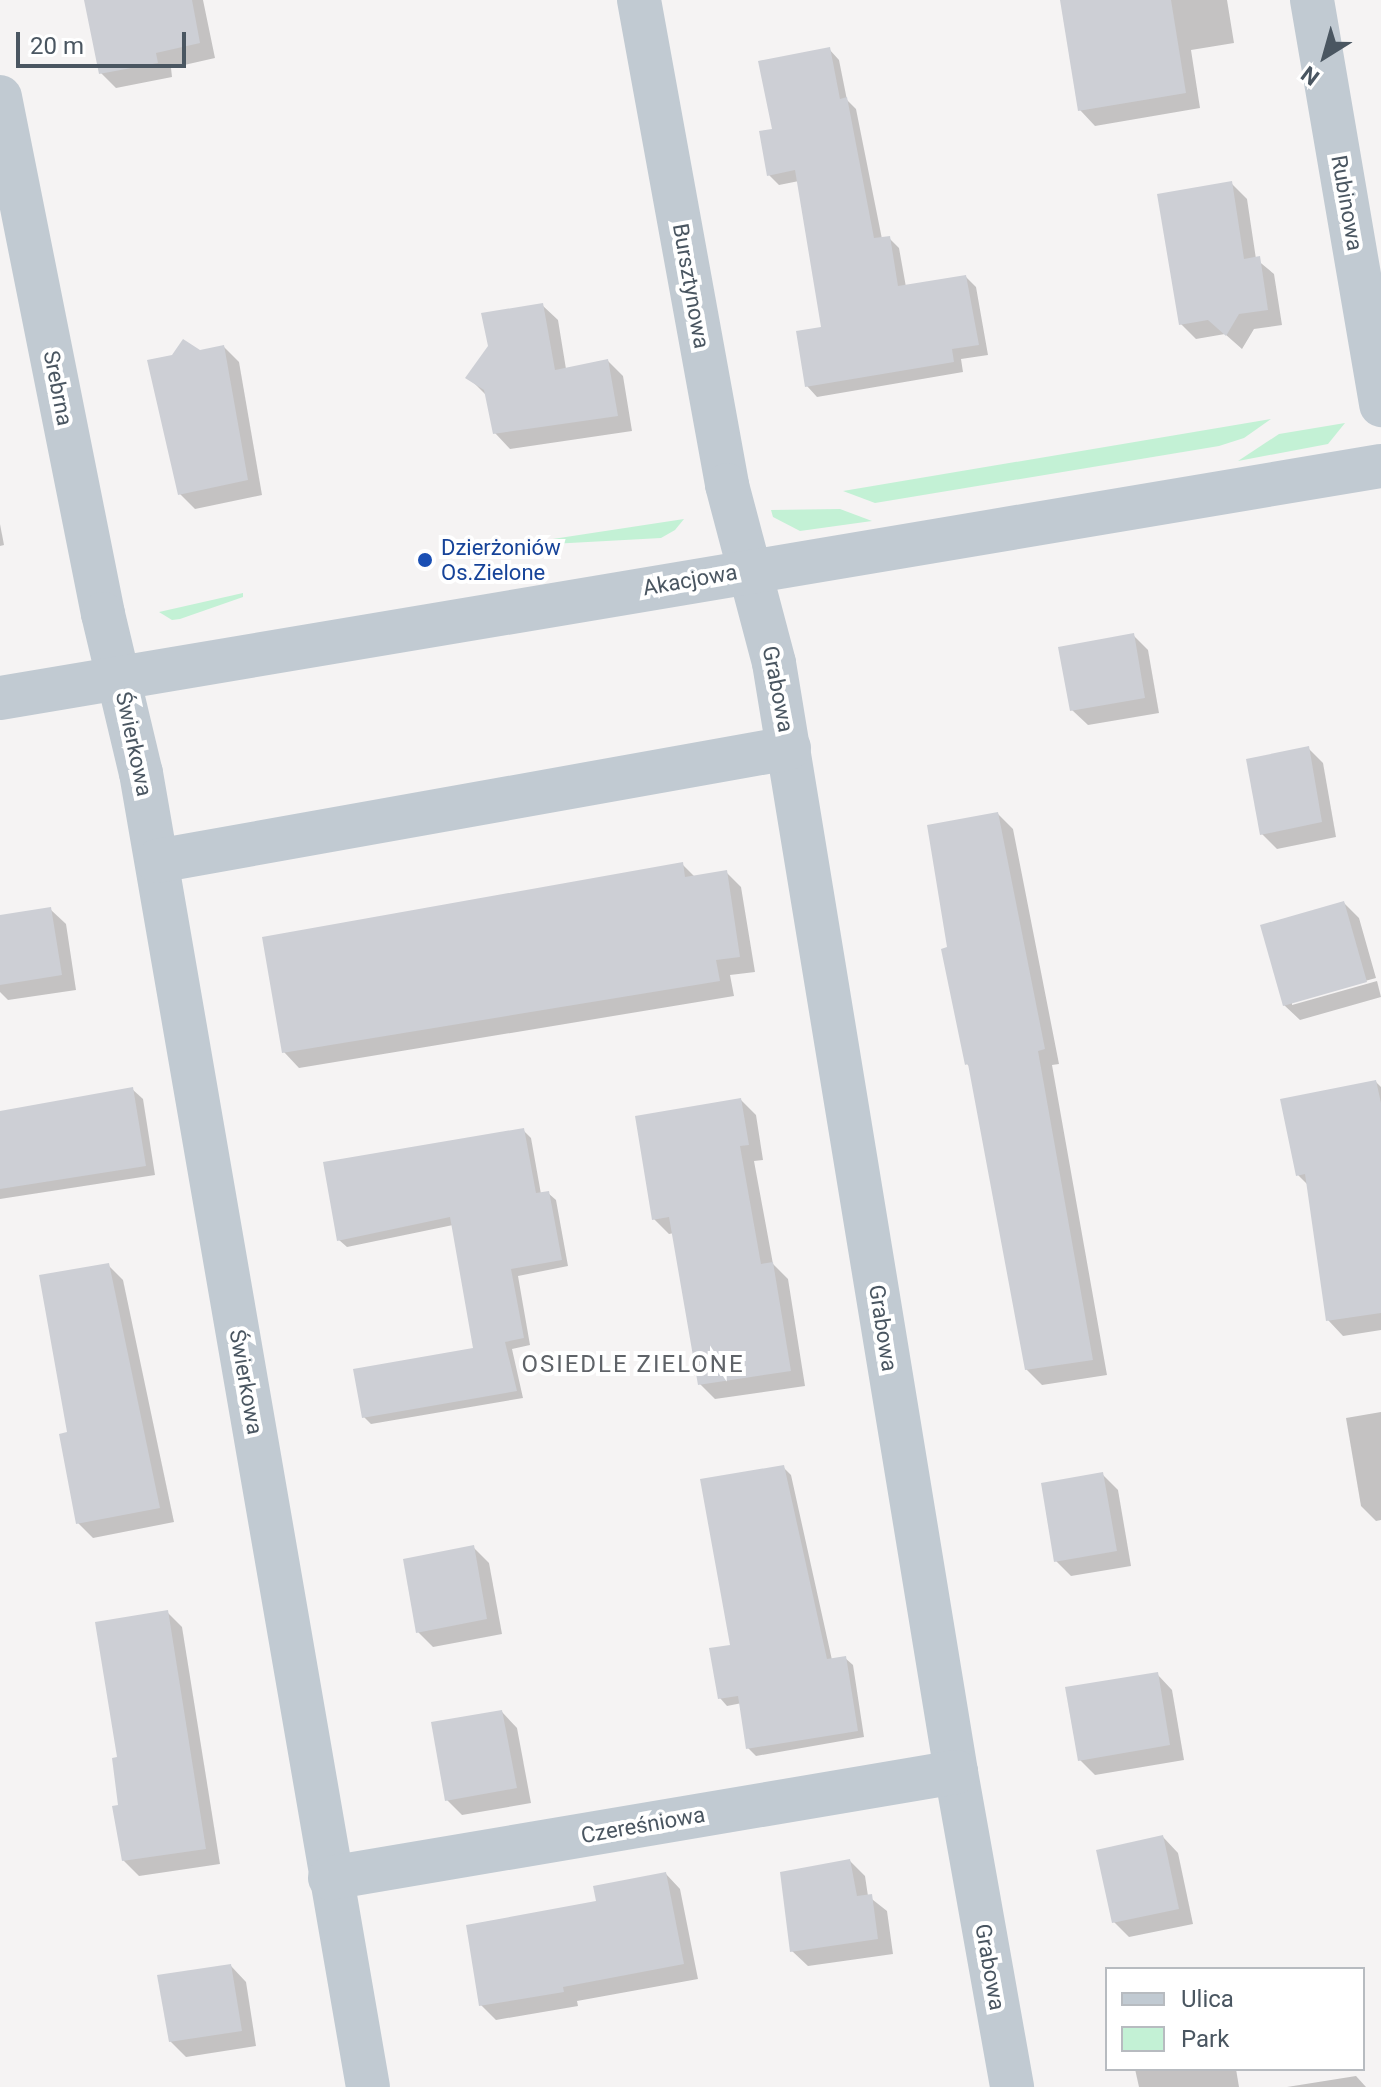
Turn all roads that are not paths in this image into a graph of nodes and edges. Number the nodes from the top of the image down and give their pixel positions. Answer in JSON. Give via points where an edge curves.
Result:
{"nodes":[{"id":1,"x":639,"y":0,"type":"edge"},
{"id":2,"x":1312,"y":0,"type":"edge"},
{"id":3,"x":0,"y":97,"type":"edge"},
{"id":4,"x":1381,"y":405,"type":"edge"},
{"id":5,"x":1381,"y":466,"type":"edge"},
{"id":6,"x":749,"y":570,"type":"junction"},
{"id":7,"x":119,"y":678,"type":"junction"},
{"id":8,"x":0,"y":698,"type":"edge"},
{"id":9,"x":789,"y":748,"type":"junction"},
{"id":10,"x":157,"y":861,"type":"junction"},
{"id":11,"x":956,"y":1772,"type":"junction"},
{"id":12,"x":330,"y":1878,"type":"junction"},
{"id":13,"x":368,"y":2087,"type":"edge"},
{"id":14,"x":1012,"y":2087,"type":"edge"}],
"edges":[{"from":1,"to":6,"type":"street","name":"Bursztynowa","via":[[727,485]]},
{"from":2,"to":4,"type":"street","name":"Rubinowa"},
{"from":3,"to":7,"type":"street","name":"Srebrna"},
{"from":5,"to":6,"type":"street","name":"Akacjowa"},
{"from":6,"to":7,"type":"street","name":"Akacjowa"},
{"from":6,"to":9,"type":"street","name":"Grabowa","via":[[774,663]]},
{"from":7,"to":8,"type":"street","name":"Akacjowa"},
{"from":7,"to":10,"type":"street","name":"Świerkowa"},
{"from":9,"to":10,"type":"street"},
{"from":9,"to":11,"type":"street","name":"Grabowa"},
{"from":10,"to":12,"type":"street","name":"Świerkowa"},
{"from":11,"to":12,"type":"street","name":"Czereśniowa"},
{"from":11,"to":14,"type":"street","name":"Grabowa"},
{"from":12,"to":13,"type":"street","name":"Świerkowa"}]}
